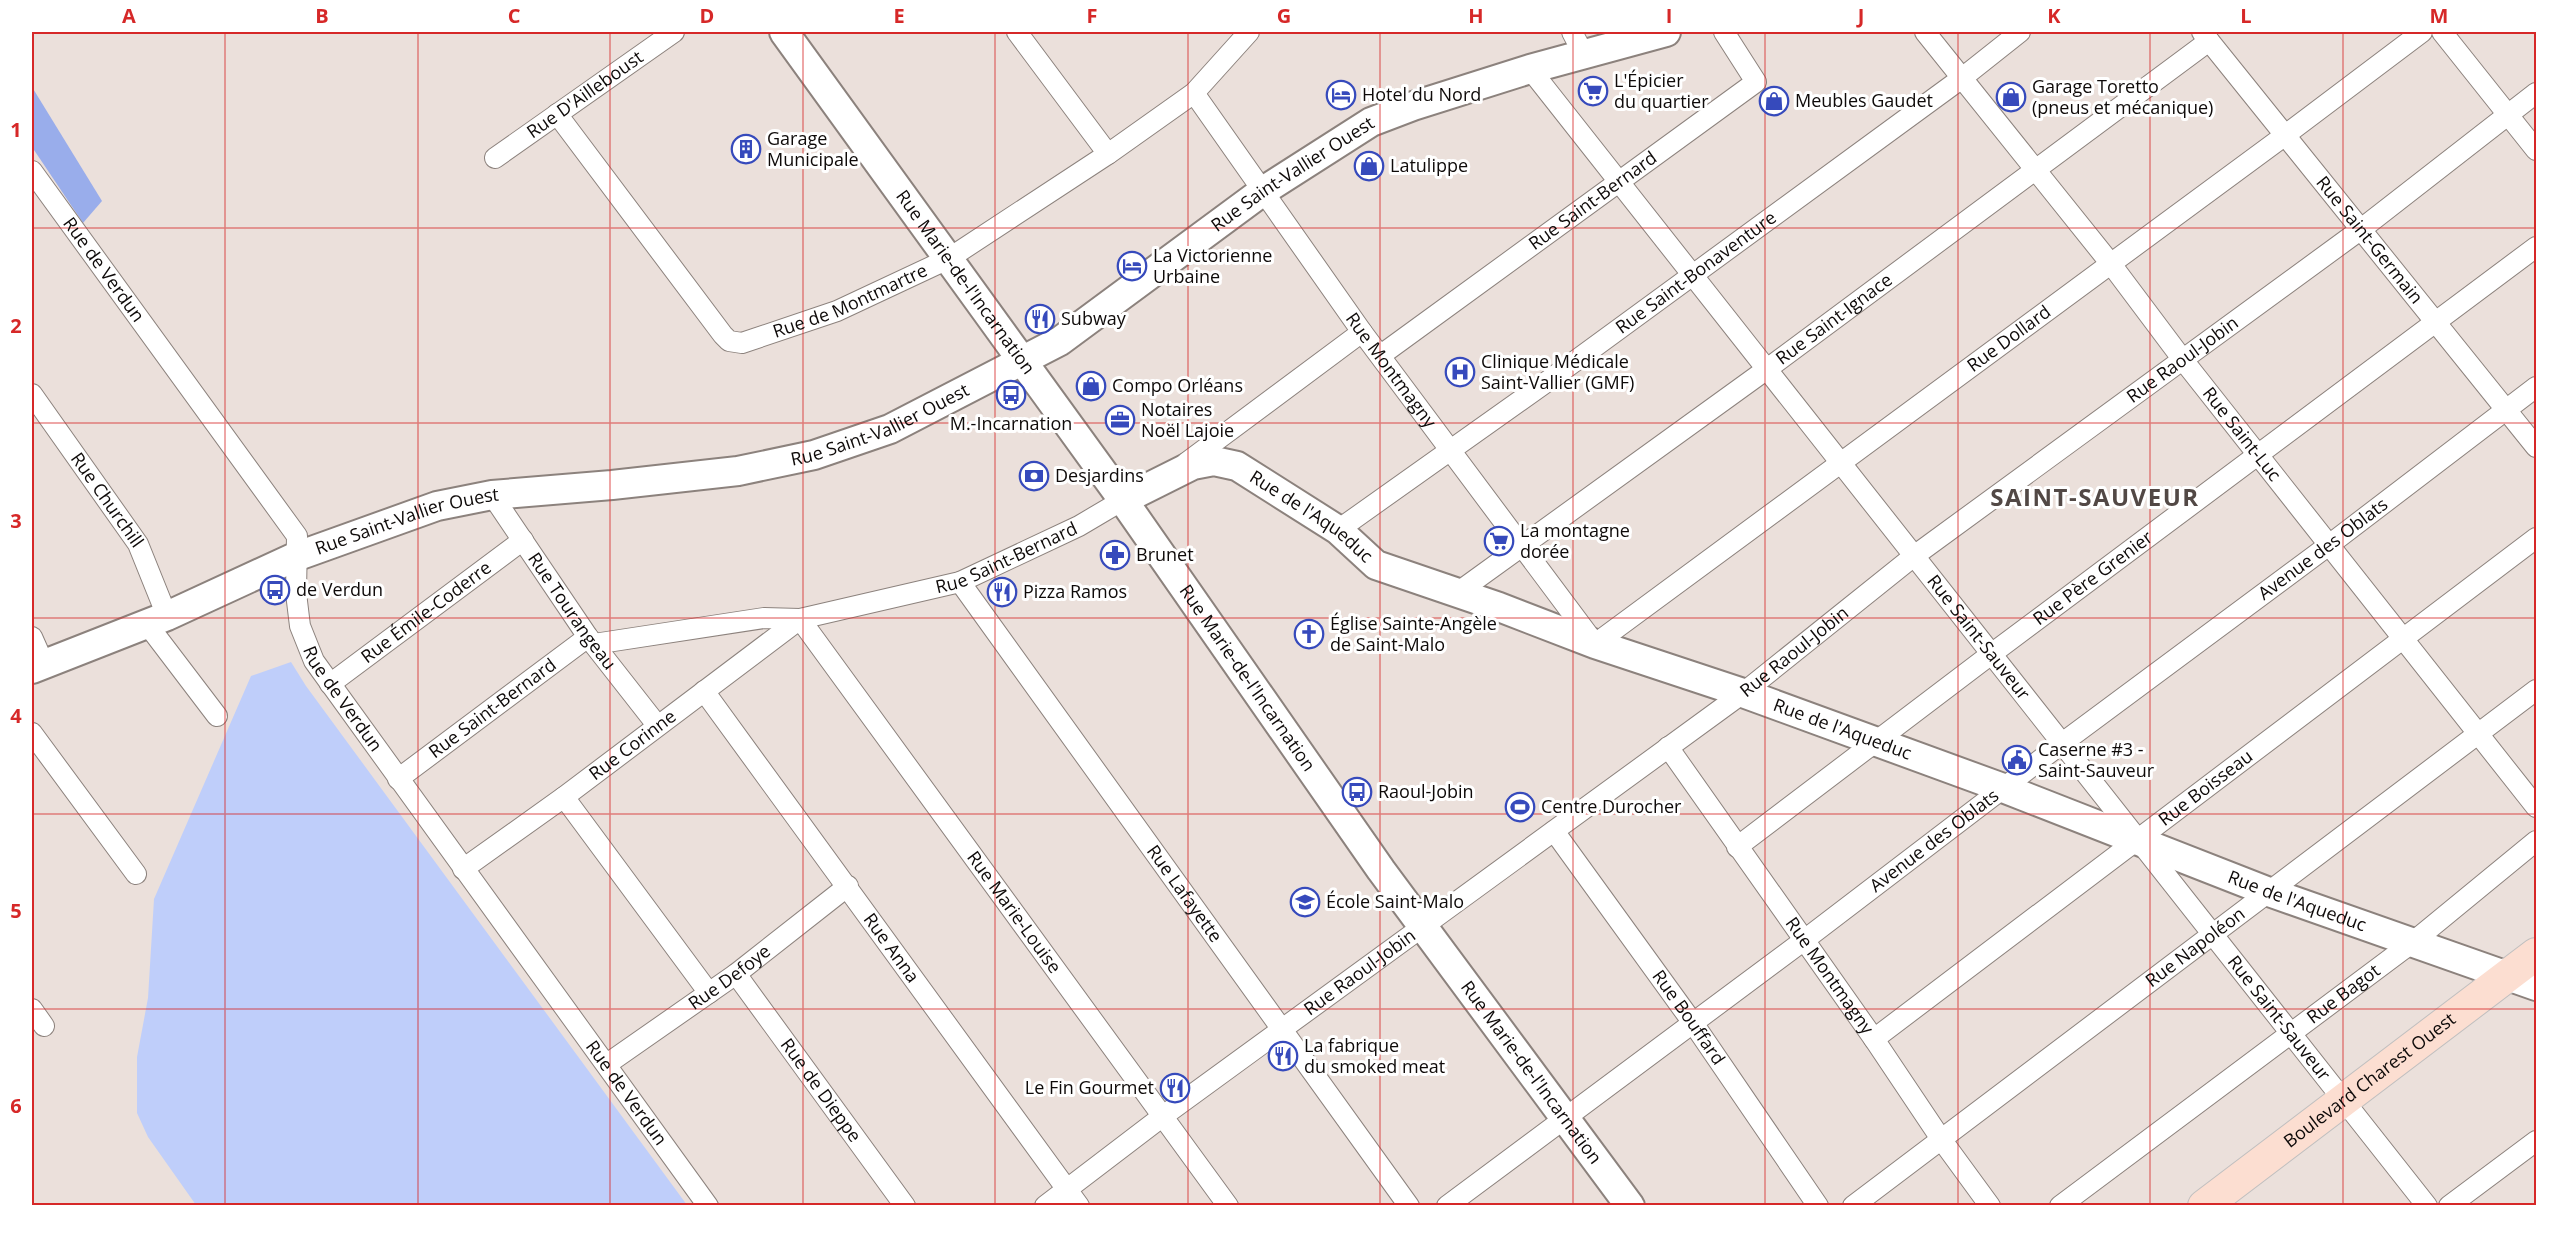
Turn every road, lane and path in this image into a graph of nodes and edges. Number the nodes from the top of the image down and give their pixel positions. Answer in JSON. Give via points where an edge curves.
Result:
{"nodes":[{"id":1,"x":674,"y":32,"type":"edge"},
{"id":2,"x":784,"y":32,"type":"edge"},
{"id":3,"x":1017,"y":32,"type":"edge"},
{"id":4,"x":1249,"y":32,"type":"edge"},
{"id":5,"x":1666,"y":32,"type":"edge"},
{"id":6,"x":1724,"y":32,"type":"edge"},
{"id":7,"x":1925,"y":32,"type":"edge"},
{"id":8,"x":2020,"y":32,"type":"edge"},
{"id":9,"x":2422,"y":32,"type":"edge"},
{"id":10,"x":2442,"y":32,"type":"edge"},
{"id":11,"x":2206,"y":36,"type":"edge"},
{"id":12,"x":1578,"y":43,"type":"edge"},
{"id":13,"x":1530,"y":69,"type":"junction"},
{"id":14,"x":1962,"y":78,"type":"junction"},
{"id":15,"x":1194,"y":93,"type":"junction"},
{"id":16,"x":2536,"y":93,"type":"edge"},
{"id":17,"x":557,"y":114,"type":"junction"},
{"id":18,"x":2509,"y":115,"type":"junction"},
{"id":19,"x":2284,"y":136,"type":"junction"},
{"id":20,"x":2536,"y":150,"type":"edge"},
{"id":21,"x":1108,"y":154,"type":"junction"},
{"id":22,"x":495,"y":158,"type":"dead end"},
{"id":23,"x":2035,"y":169,"type":"junction"},
{"id":24,"x":32,"y":171,"type":"edge"},
{"id":25,"x":1619,"y":182,"type":"junction"},
{"id":26,"x":1263,"y":191,"type":"junction"},
{"id":27,"x":2360,"y":230,"type":"junction"},
{"id":28,"x":2536,"y":247,"type":"edge"},
{"id":29,"x":948,"y":259,"type":"junction"},
{"id":30,"x":2111,"y":264,"type":"junction"},
{"id":31,"x":1692,"y":275,"type":"junction"},
{"id":32,"x":2435,"y":321,"type":"junction"},
{"id":33,"x":1362,"y":332,"type":"junction"},
{"id":34,"x":1381,"y":355,"type":"junction"},
{"id":35,"x":2182,"y":360,"type":"junction"},
{"id":36,"x":1021,"y":362,"type":"junction"},
{"id":37,"x":1767,"y":369,"type":"junction"},
{"id":38,"x":2536,"y":387,"type":"edge"},
{"id":39,"x":32,"y":394,"type":"edge"},
{"id":40,"x":2507,"y":409,"type":"junction"},
{"id":41,"x":2536,"y":447,"type":"edge"},
{"id":42,"x":1450,"y":450,"type":"junction"},
{"id":43,"x":2258,"y":453,"type":"junction"},
{"id":44,"x":1841,"y":461,"type":"junction"},
{"id":45,"x":1167,"y":478,"type":"junction"},
{"id":46,"x":492,"y":495,"type":"junction"},
{"id":47,"x":1123,"y":500,"type":"junction"},
{"id":48,"x":1338,"y":530,"type":"junction"},
{"id":49,"x":2536,"y":538,"type":"edge"},
{"id":50,"x":523,"y":540,"type":"junction"},
{"id":51,"x":2329,"y":545,"type":"junction"},
{"id":52,"x":1521,"y":548,"type":"junction"},
{"id":53,"x":1914,"y":556,"type":"junction"},
{"id":54,"x":295,"y":557,"type":"junction"},
{"id":55,"x":960,"y":582,"type":"junction"},
{"id":56,"x":1457,"y":593,"type":"junction"},
{"id":57,"x":801,"y":619,"type":"junction"},
{"id":58,"x":157,"y":620,"type":"junction"},
{"id":59,"x":32,"y":637,"type":"edge"},
{"id":60,"x":2404,"y":638,"type":"junction"},
{"id":61,"x":591,"y":641,"type":"junction"},
{"id":62,"x":1595,"y":644,"type":"junction"},
{"id":63,"x":1990,"y":655,"type":"junction"},
{"id":64,"x":38,"y":667,"type":"edge"},
{"id":65,"x":330,"y":684,"type":"junction"},
{"id":66,"x":2536,"y":690,"type":"edge"},
{"id":67,"x":704,"y":691,"type":"junction"},
{"id":68,"x":1743,"y":693,"type":"junction"},
{"id":69,"x":217,"y":716,"type":"dead end"},
{"id":70,"x":657,"y":725,"type":"junction"},
{"id":71,"x":32,"y":732,"type":"edge"},
{"id":72,"x":2479,"y":734,"type":"junction"},
{"id":73,"x":1877,"y":743,"type":"junction"},
{"id":74,"x":2061,"y":744,"type":"junction"},
{"id":75,"x":1668,"y":747,"type":"junction"},
{"id":76,"x":398,"y":779,"type":"junction"},
{"id":77,"x":2003,"y":788,"type":"junction"},
{"id":78,"x":564,"y":797,"type":"junction"},
{"id":79,"x":2536,"y":807,"type":"edge"},
{"id":80,"x":1554,"y":831,"type":"junction"},
{"id":81,"x":2137,"y":840,"type":"junction"},
{"id":82,"x":2536,"y":841,"type":"edge"},
{"id":83,"x":1737,"y":848,"type":"junction"},
{"id":84,"x":463,"y":869,"type":"junction"},
{"id":85,"x":136,"y":874,"type":"dead end"},
{"id":86,"x":848,"y":886,"type":"junction"},
{"id":87,"x":2269,"y":892,"type":"junction"},
{"id":88,"x":1422,"y":927,"type":"junction"},
{"id":89,"x":2211,"y":935,"type":"junction"},
{"id":90,"x":1803,"y":941,"type":"junction"},
{"id":91,"x":2413,"y":942,"type":"junction"},
{"id":92,"x":2536,"y":954,"type":"edge"},
{"id":93,"x":736,"y":974,"type":"junction"},
{"id":94,"x":2522,"y":981,"type":"edge"},
{"id":95,"x":709,"y":993,"type":"junction"},
{"id":96,"x":32,"y":1009,"type":"edge"},
{"id":97,"x":1693,"y":1023,"type":"junction"},
{"id":98,"x":44,"y":1026,"type":"dead end"},
{"id":99,"x":1283,"y":1029,"type":"junction"},
{"id":100,"x":2292,"y":1032,"type":"junction"},
{"id":101,"x":1874,"y":1039,"type":"junction"},
{"id":102,"x":607,"y":1064,"type":"junction"},
{"id":103,"x":2343,"y":1101,"type":"junction"},
{"id":104,"x":1163,"y":1116,"type":"junction"},
{"id":105,"x":1566,"y":1117,"type":"junction"},
{"id":106,"x":1941,"y":1139,"type":"junction"},
{"id":107,"x":2536,"y":1141,"type":"edge"},
{"id":108,"x":1067,"y":1189,"type":"junction"},
{"id":109,"x":708,"y":1206,"type":"edge"},
{"id":110,"x":905,"y":1206,"type":"edge"},
{"id":111,"x":1046,"y":1206,"type":"edge"},
{"id":112,"x":1079,"y":1206,"type":"edge"},
{"id":113,"x":1228,"y":1206,"type":"edge"},
{"id":114,"x":1409,"y":1206,"type":"edge"},
{"id":115,"x":1447,"y":1206,"type":"edge"},
{"id":116,"x":1630,"y":1206,"type":"edge"},
{"id":117,"x":1818,"y":1206,"type":"edge"},
{"id":118,"x":1853,"y":1206,"type":"edge"},
{"id":119,"x":1989,"y":1206,"type":"edge"},
{"id":120,"x":2060,"y":1206,"type":"edge"},
{"id":121,"x":2204,"y":1206,"type":"edge"},
{"id":122,"x":2427,"y":1206,"type":"edge"},
{"id":123,"x":2450,"y":1206,"type":"edge"}],
"edges":[{"from":1,"to":17,"type":"street","name":"Rue D'Ailleboust"},
{"from":2,"to":29,"type":"street","name":"Rue Marie-de-l'Incarnation"},
{"from":3,"to":21,"type":"street"},
{"from":4,"to":15,"type":"street","name":"Rue de Montmartre"},
{"from":5,"to":12,"type":"street","name":"Rue Saint-Vallier Ouest"},
{"from":6,"to":25,"type":"street","name":"Rue Saint-Bernard","via":[[1756,82]]},
{"from":7,"to":14,"type":"street","name":"Rue Saint-Luc"},
{"from":8,"to":14,"type":"street","name":"Rue Saint-Bonaventure"},
{"from":9,"to":19,"type":"street","name":"Rue Dollard"},
{"from":10,"to":18,"type":"street"},
{"from":11,"to":19,"type":"street","name":"Rue Saint-Germain"},
{"from":11,"to":23,"type":"street","name":"Rue Saint-Ignace"},
{"from":12,"to":13,"type":"street","name":"Rue Saint-Vallier Ouest"},
{"from":13,"to":25,"type":"street","name":"Rue Saint-Sauveur"},
{"from":13,"to":26,"type":"street","name":"Rue Saint-Vallier Ouest","via":[[1371,122]]},
{"from":14,"to":23,"type":"street","name":"Rue Saint-Luc"},
{"from":14,"to":31,"type":"street","name":"Rue Saint-Bonaventure"},
{"from":15,"to":21,"type":"street","name":"Rue de Montmartre"},
{"from":15,"to":26,"type":"street","name":"Rue Montmagny"},
{"from":16,"to":18,"type":"street","name":"Rue Raoul-Jobin"},
{"from":17,"to":22,"type":"street","name":"Rue D'Ailleboust"},
{"from":17,"to":29,"type":"street","name":"Rue de Montmartre","via":[[729,341],[742,343],[837,311]]},
{"from":18,"to":20,"type":"street"},
{"from":18,"to":27,"type":"street","name":"Rue Raoul-Jobin"},
{"from":19,"to":27,"type":"street","name":"Rue Saint-Germain"},
{"from":19,"to":30,"type":"street","name":"Rue Dollard"},
{"from":21,"to":29,"type":"street","name":"Rue de Montmartre"},
{"from":23,"to":30,"type":"street","name":"Rue Saint-Luc"},
{"from":23,"to":37,"type":"street","name":"Rue Saint-Ignace"},
{"from":24,"to":54,"type":"street","name":"Rue de Verdun","via":[[297,536]]},
{"from":25,"to":31,"type":"street","name":"Rue Saint-Sauveur"},
{"from":25,"to":34,"type":"street","name":"Rue Saint-Bernard"},
{"from":26,"to":33,"type":"street","name":"Rue Montmagny"},
{"from":26,"to":36,"type":"street","name":"Rue Saint-Vallier Ouest","via":[[1060,341]]},
{"from":27,"to":32,"type":"street","name":"Rue Saint-Germain"},
{"from":27,"to":35,"type":"street","name":"Rue Raoul-Jobin"},
{"from":28,"to":32,"type":"street","name":"Rue Père Grenier"},
{"from":29,"to":36,"type":"street","name":"Rue Marie-de-l'Incarnation"},
{"from":30,"to":35,"type":"street","name":"Rue Saint-Luc"},
{"from":30,"to":44,"type":"street","name":"Rue Dollard"},
{"from":31,"to":37,"type":"street","name":"Rue Saint-Sauveur"},
{"from":31,"to":42,"type":"street","name":"Rue Saint-Bonaventure"},
{"from":32,"to":40,"type":"street","name":"Rue Saint-Germain"},
{"from":32,"to":43,"type":"street","name":"Rue Père Grenier"},
{"from":33,"to":34,"type":"street","name":"Rue Montmagny"},
{"from":33,"to":45,"type":"street","name":"Rue Saint-Bernard"},
{"from":34,"to":42,"type":"street","name":"Rue Montmagny"},
{"from":35,"to":43,"type":"street","name":"Rue Saint-Luc"},
{"from":35,"to":53,"type":"street","name":"Rue Raoul-Jobin"},
{"from":36,"to":46,"type":"street","name":"Rue Saint-Vallier Ouest","via":[[891,429],[814,455],[675,479]]},
{"from":36,"to":47,"type":"street","name":"Rue Marie-de-l'Incarnation"},
{"from":37,"to":44,"type":"street","name":"Rue Saint-Sauveur"},
{"from":37,"to":52,"type":"street","name":"Rue Saint-Ignace"},
{"from":38,"to":40,"type":"street","name":"Avenue des Oblats"},
{"from":39,"to":58,"type":"street","name":"Rue Churchill","via":[[138,544]]},
{"from":40,"to":41,"type":"street","name":"Rue Saint-Germain"},
{"from":40,"to":51,"type":"street","name":"Avenue des Oblats"},
{"from":42,"to":48,"type":"street","name":"Rue Saint-Bonaventure"},
{"from":42,"to":52,"type":"street","name":"Rue Montmagny"},
{"from":43,"to":51,"type":"street","name":"Rue Saint-Luc"},
{"from":43,"to":63,"type":"street","name":"Rue Père Grenier"},
{"from":44,"to":53,"type":"street","name":"Rue Saint-Sauveur"},
{"from":44,"to":62,"type":"street","name":"Rue Dollard"},
{"from":45,"to":47,"type":"street","name":"Rue Saint-Bernard"},
{"from":45,"to":48,"type":"street","name":"Rue de l'Aqueduc","via":[[1204,463],[1237,466]]},
{"from":46,"to":50,"type":"street","name":"Rue Tourangeau"},
{"from":46,"to":54,"type":"street","name":"Rue Saint-Vallier Ouest","via":[[437,506]]},
{"from":47,"to":55,"type":"street","name":"Rue Saint-Bernard","via":[[1079,526]]},
{"from":47,"to":88,"type":"street","name":"Rue Marie-de-l'Incarnation"},
{"from":48,"to":56,"type":"street","name":"Rue de l'Aqueduc","via":[[1376,565]]},
{"from":49,"to":60,"type":"street","name":"Rue Boisseau"},
{"from":50,"to":61,"type":"street","name":"Rue Tourangeau"},
{"from":50,"to":65,"type":"street","name":"Rue Émile-Coderre"},
{"from":51,"to":60,"type":"street","name":"Rue Saint-Luc"},
{"from":51,"to":74,"type":"street","name":"Avenue des Oblats"},
{"from":52,"to":56,"type":"street","name":"Rue Saint-Ignace"},
{"from":52,"to":62,"type":"street","name":"Rue Montmagny"},
{"from":53,"to":63,"type":"street","name":"Rue Saint-Sauveur"},
{"from":53,"to":68,"type":"street","name":"Rue Raoul-Jobin"},
{"from":54,"to":58,"type":"street","name":"Rue Saint-Vallier Ouest"},
{"from":54,"to":65,"type":"street","name":"Rue de Verdun","via":[[300,626],[314,661]]},
{"from":55,"to":57,"type":"street","name":"Rue Saint-Bernard"},
{"from":55,"to":99,"type":"street","name":"Rue Lafayette"},
{"from":56,"to":62,"type":"street","name":"Rue de l'Aqueduc"},
{"from":57,"to":61,"type":"street","name":"Rue Saint-Bernard","via":[[764,618]]},
{"from":57,"to":67,"type":"street","name":"Rue Corinne"},
{"from":57,"to":104,"type":"street","name":"Rue Marie-Louise"},
{"from":58,"to":64,"type":"street","name":"Rue Saint-Vallier Ouest"},
{"from":58,"to":69,"type":"street","name":"Rue Churchill"},
{"from":59,"to":64,"type":"street"},
{"from":60,"to":72,"type":"street","name":"Rue Saint-Luc"},
{"from":60,"to":81,"type":"street","name":"Rue Boisseau"},
{"from":61,"to":70,"type":"street","name":"Rue Tourangeau"},
{"from":61,"to":76,"type":"street","name":"Rue Saint-Bernard"},
{"from":62,"to":68,"type":"street","name":"Rue de l'Aqueduc"},
{"from":63,"to":73,"type":"street","name":"Rue Père Grenier"},
{"from":63,"to":74,"type":"street","name":"Rue Saint-Sauveur"},
{"from":65,"to":76,"type":"street","name":"Rue de Verdun"},
{"from":66,"to":72,"type":"street","name":"Rue Napoléon"},
{"from":67,"to":70,"type":"street","name":"Rue Corinne"},
{"from":67,"to":86,"type":"street","name":"Rue Anna"},
{"from":68,"to":73,"type":"street","name":"Rue de l'Aqueduc"},
{"from":68,"to":75,"type":"street","name":"Rue Raoul-Jobin"},
{"from":70,"to":78,"type":"street","name":"Rue Corinne"},
{"from":71,"to":85,"type":"street"},
{"from":72,"to":79,"type":"street","name":"Rue Saint-Luc"},
{"from":72,"to":87,"type":"street","name":"Rue Napoléon"},
{"from":73,"to":77,"type":"street","name":"Rue de l'Aqueduc"},
{"from":73,"to":83,"type":"street","name":"Rue Père Grenier"},
{"from":74,"to":77,"type":"street","name":"Avenue des Oblats"},
{"from":74,"to":81,"type":"street","name":"Rue Saint-Sauveur"},
{"from":75,"to":80,"type":"street","name":"Rue Raoul-Jobin"},
{"from":75,"to":83,"type":"street","name":"Rue Montmagny"},
{"from":76,"to":84,"type":"street","name":"Rue de Verdun"},
{"from":77,"to":81,"type":"street","name":"Rue de l'Aqueduc"},
{"from":77,"to":90,"type":"street","name":"Avenue des Oblats"},
{"from":78,"to":84,"type":"street","name":"Rue Corinne"},
{"from":78,"to":95,"type":"street"},
{"from":80,"to":88,"type":"street","name":"Rue Raoul-Jobin"},
{"from":80,"to":97,"type":"street","name":"Rue Bouffard"},
{"from":81,"to":87,"type":"street","name":"Rue de l'Aqueduc"},
{"from":81,"to":89,"type":"street","name":"Rue Saint-Sauveur"},
{"from":81,"to":101,"type":"street","name":"Rue Boisseau"},
{"from":82,"to":91,"type":"street","name":"Rue Bagot"},
{"from":83,"to":90,"type":"street","name":"Rue Montmagny"},
{"from":84,"to":102,"type":"street","name":"Rue de Verdun"},
{"from":86,"to":93,"type":"street","name":"Rue Defoye"},
{"from":86,"to":108,"type":"street","name":"Rue Anna"},
{"from":87,"to":89,"type":"street","name":"Rue Napoléon"},
{"from":87,"to":91,"type":"street","name":"Rue de l'Aqueduc"},
{"from":88,"to":99,"type":"street","name":"Rue Raoul-Jobin"},
{"from":88,"to":105,"type":"street","name":"Rue Marie-de-l'Incarnation"},
{"from":89,"to":100,"type":"street","name":"Rue Saint-Sauveur"},
{"from":89,"to":106,"type":"street","name":"Rue Napoléon"},
{"from":90,"to":97,"type":"street","name":"Avenue des Oblats"},
{"from":90,"to":101,"type":"street","name":"Rue Montmagny"},
{"from":91,"to":94,"type":"street","name":"Rue de l'Aqueduc"},
{"from":91,"to":100,"type":"street","name":"Rue Bagot"},
{"from":92,"to":94,"type":"main road","name":"Boulevard Charest Ouest"},
{"from":93,"to":95,"type":"street","name":"Rue Defoye"},
{"from":93,"to":110,"type":"street","name":"Rue de Dieppe"},
{"from":94,"to":103,"type":"main road","name":"Boulevard Charest Ouest"},
{"from":95,"to":102,"type":"street","name":"Rue Defoye"},
{"from":96,"to":98,"type":"street"},
{"from":97,"to":105,"type":"street","name":"Avenue des Oblats"},
{"from":97,"to":117,"type":"street","name":"Rue Bouffard"},
{"from":99,"to":104,"type":"street","name":"Rue Raoul-Jobin"},
{"from":99,"to":114,"type":"street","name":"Rue Lafayette"},
{"from":100,"to":103,"type":"street","name":"Rue Saint-Sauveur"},
{"from":100,"to":120,"type":"street","name":"Rue Bagot"},
{"from":101,"to":106,"type":"street","name":"Rue Montmagny"},
{"from":102,"to":109,"type":"street","name":"Rue de Verdun"},
{"from":103,"to":121,"type":"main road","name":"Boulevard Charest Ouest"},
{"from":103,"to":122,"type":"street","name":"Rue Saint-Sauveur"},
{"from":104,"to":108,"type":"street","name":"Rue Raoul-Jobin"},
{"from":104,"to":113,"type":"street","name":"Rue Marie-Louise"},
{"from":105,"to":115,"type":"street","name":"Avenue des Oblats"},
{"from":105,"to":116,"type":"street","name":"Rue Marie-de-l'Incarnation"},
{"from":106,"to":118,"type":"street","name":"Rue Napoléon"},
{"from":106,"to":119,"type":"street","name":"Rue Montmagny"},
{"from":107,"to":123,"type":"street"},
{"from":108,"to":111,"type":"street","name":"Rue Raoul-Jobin"},
{"from":108,"to":112,"type":"street","name":"Rue Anna"}]}
